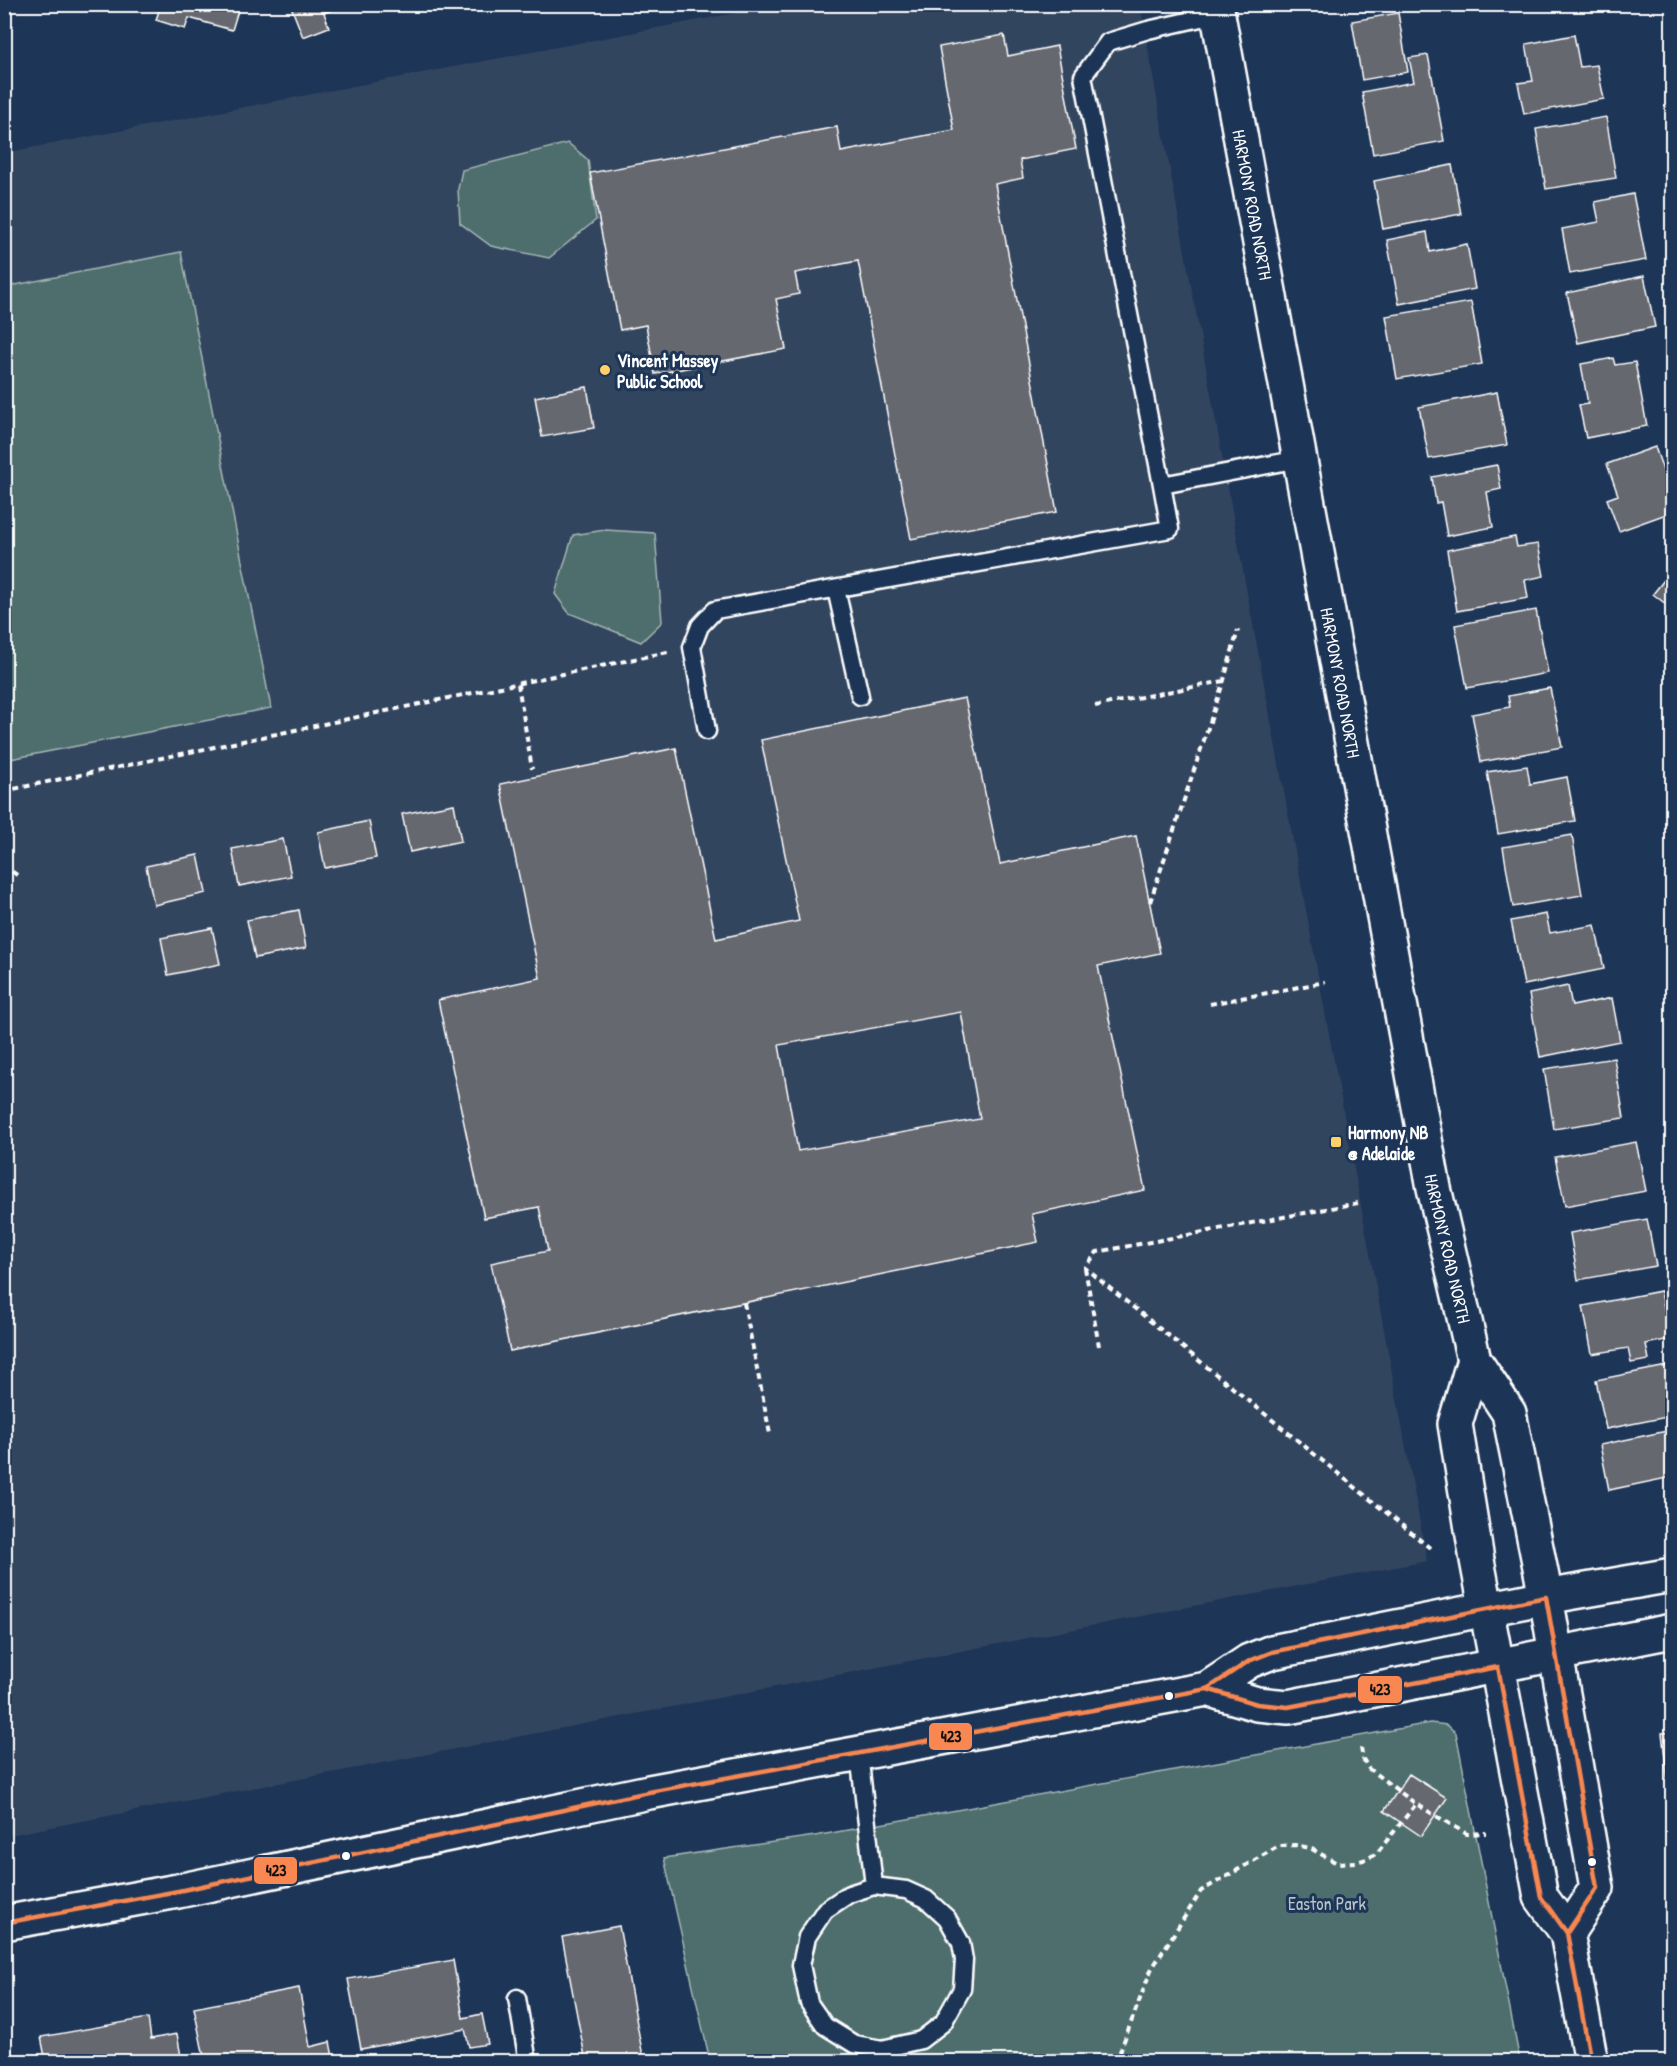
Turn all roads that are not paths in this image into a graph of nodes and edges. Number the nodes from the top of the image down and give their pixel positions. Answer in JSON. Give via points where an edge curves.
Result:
{"nodes":[{"id":1,"x":1217,"y":10,"type":"edge"},
{"id":2,"x":1299,"y":459,"type":"junction"},
{"id":3,"x":1162,"y":485,"type":"junction"},
{"id":4,"x":836,"y":589,"type":"junction"},
{"id":5,"x":860,"y":696,"type":"dead end"},
{"id":6,"x":707,"y":730,"type":"dead end"},
{"id":7,"x":1474,"y":1360,"type":"junction"},
{"id":8,"x":1672,"y":1575,"type":"edge"},
{"id":9,"x":1546,"y":1597,"type":"junction"},
{"id":10,"x":1487,"y":1609,"type":"junction"},
{"id":11,"x":1672,"y":1632,"type":"edge"},
{"id":12,"x":1557,"y":1655,"type":"junction"},
{"id":13,"x":1498,"y":1666,"type":"junction"},
{"id":14,"x":1207,"y":1689,"type":"junction"},
{"id":15,"x":859,"y":1754,"type":"junction"},
{"id":16,"x":874,"y":1886,"type":"junction"},
{"id":17,"x":4,"y":1923,"type":"edge"},
{"id":18,"x":1567,"y":1933,"type":"junction"},
{"id":19,"x":517,"y":1998,"type":"dead end"},
{"id":20,"x":528,"y":2061,"type":"edge"},
{"id":21,"x":1590,"y":2061,"type":"edge"}],
"edges":[{"from":1,"to":2,"type":"main road","name":"HARMONY ROAD NORTH"},
{"from":1,"to":3,"type":"lane","via":[[1108,42],[1083,76]]},
{"from":2,"to":3,"type":"lane"},
{"from":2,"to":7,"type":"main road","name":"HARMONY ROAD NORTH","via":[[1431,1177]]},
{"from":3,"to":4,"type":"lane","via":[[1170,529]]},
{"from":4,"to":5,"type":"lane"},
{"from":4,"to":6,"type":"lane","via":[[715,610],[700,626],[692,647]]},
{"from":7,"to":9,"type":"main road","name":"HARMONY ROAD NORTH","via":[[1509,1413]]},
{"from":7,"to":10,"type":"main road","name":"HARMONY ROAD NORTH","via":[[1455,1424]]},
{"from":8,"to":9,"type":"main road"},
{"from":9,"to":10,"type":"main road"},
{"from":9,"to":12,"type":"main road","name":"HARMONY ROAD NORTH"},
{"from":10,"to":13,"type":"main road","name":"HARMONY ROAD NORTH"},
{"from":10,"to":14,"type":"main road","via":[[1272,1652],[1250,1661]]},
{"from":11,"to":12,"type":"main road"},
{"from":12,"to":13,"type":"main road"},
{"from":12,"to":18,"type":"main road","name":"HARMONY ROAD NORTH","via":[[1597,1888]]},
{"from":13,"to":14,"type":"main road","via":[[1288,1707],[1257,1704]]},
{"from":13,"to":18,"type":"main road","name":"HARMONY ROAD NORTH","via":[[1541,1897]]},
{"from":14,"to":15,"type":"main road"},
{"from":15,"to":16,"type":"lane"},
{"from":15,"to":17,"type":"main road","via":[[649,1792],[178,1891]]},
{"from":16,"to":16,"type":"lane","via":[[906,1890],[926,1899],[947,1918],[961,1943],[964,1960],[962,1989],[943,2023],[921,2040],[882,2049],[854,2044],[825,2026],[809,2003],[801,1965],[807,1937],[825,1910],[849,1894]]},
{"from":18,"to":21,"type":"main road","name":"HARMONY ROAD NORTH"},
{"from":19,"to":20,"type":"lane"}]}
